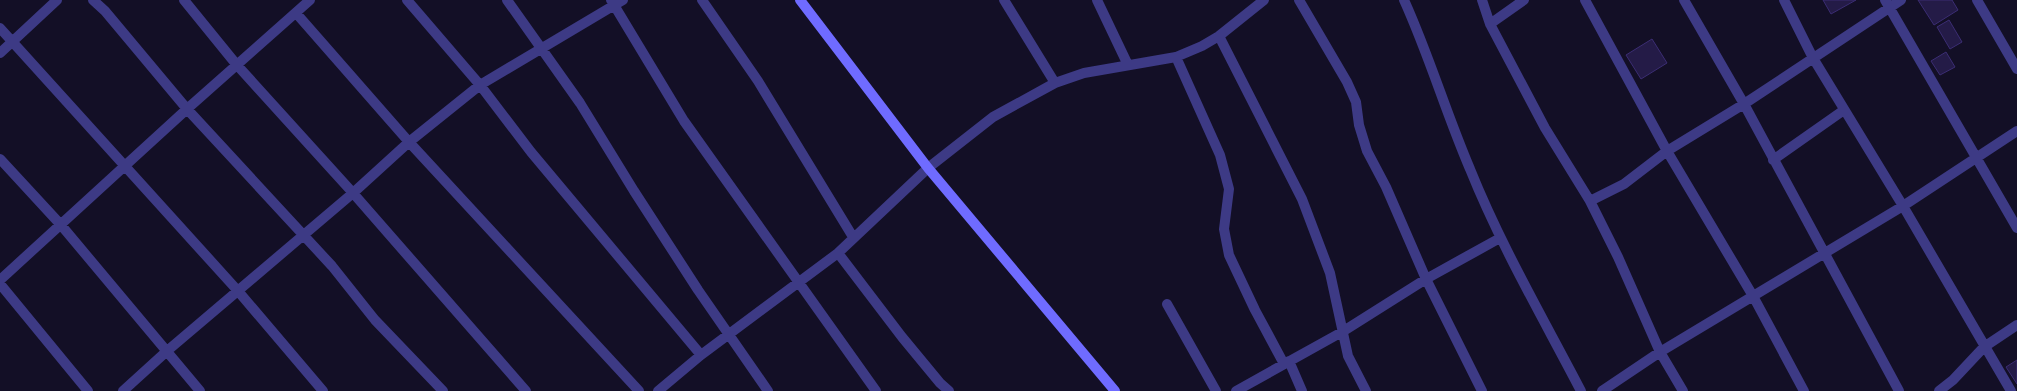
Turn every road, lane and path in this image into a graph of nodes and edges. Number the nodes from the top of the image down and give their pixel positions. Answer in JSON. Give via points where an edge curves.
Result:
{"nodes":[{"id":1,"x":57,"y":0,"type":"edge"},
{"id":2,"x":93,"y":0,"type":"edge"},
{"id":3,"x":184,"y":0,"type":"edge"},
{"id":4,"x":310,"y":0,"type":"edge"},
{"id":5,"x":407,"y":0,"type":"edge"},
{"id":6,"x":507,"y":0,"type":"edge"},
{"id":7,"x":702,"y":0,"type":"edge"},
{"id":8,"x":800,"y":0,"type":"edge"},
{"id":9,"x":1004,"y":0,"type":"edge"},
{"id":10,"x":1098,"y":0,"type":"edge"},
{"id":11,"x":1264,"y":0,"type":"edge"},
{"id":12,"x":1299,"y":0,"type":"edge"},
{"id":13,"x":1404,"y":0,"type":"edge"},
{"id":14,"x":1482,"y":0,"type":"edge"},
{"id":15,"x":1524,"y":0,"type":"edge"},
{"id":16,"x":1585,"y":0,"type":"edge"},
{"id":17,"x":1684,"y":0,"type":"edge"},
{"id":18,"x":1784,"y":0,"type":"edge"},
{"id":19,"x":1901,"y":0,"type":"edge"},
{"id":20,"x":1977,"y":0,"type":"edge"},
{"id":21,"x":617,"y":2,"type":"edge"},
{"id":22,"x":1887,"y":4,"type":"edge"},
{"id":23,"x":297,"y":7,"type":"edge"},
{"id":24,"x":1490,"y":24,"type":"junction"},
{"id":25,"x":0,"y":28,"type":"edge"},
{"id":26,"x":1219,"y":36,"type":"junction"},
{"id":27,"x":13,"y":41,"type":"junction"},
{"id":28,"x":542,"y":48,"type":"junction"},
{"id":29,"x":0,"y":52,"type":"edge"},
{"id":30,"x":1176,"y":57,"type":"junction"},
{"id":31,"x":1813,"y":58,"type":"junction"},
{"id":32,"x":236,"y":64,"type":"junction"},
{"id":33,"x":1128,"y":65,"type":"junction"},
{"id":34,"x":2017,"y":69,"type":"edge"},
{"id":35,"x":1055,"y":83,"type":"junction"},
{"id":36,"x":480,"y":85,"type":"junction"},
{"id":37,"x":1744,"y":104,"type":"junction"},
{"id":38,"x":187,"y":109,"type":"junction"},
{"id":39,"x":1844,"y":110,"type":"junction"},
{"id":40,"x":2017,"y":131,"type":"edge"},
{"id":41,"x":409,"y":142,"type":"junction"},
{"id":42,"x":1667,"y":151,"type":"junction"},
{"id":43,"x":1977,"y":158,"type":"junction"},
{"id":44,"x":0,"y":159,"type":"edge"},
{"id":45,"x":1773,"y":160,"type":"junction"},
{"id":46,"x":126,"y":166,"type":"junction"},
{"id":47,"x":928,"y":168,"type":"junction"},
{"id":48,"x":353,"y":193,"type":"junction"},
{"id":49,"x":1590,"y":201,"type":"junction"},
{"id":50,"x":1903,"y":206,"type":"junction"},
{"id":51,"x":61,"y":225,"type":"junction"},
{"id":52,"x":2017,"y":228,"type":"edge"},
{"id":53,"x":303,"y":235,"type":"junction"},
{"id":54,"x":853,"y":237,"type":"junction"},
{"id":55,"x":1500,"y":238,"type":"junction"},
{"id":56,"x":838,"y":253,"type":"junction"},
{"id":57,"x":1824,"y":254,"type":"junction"},
{"id":58,"x":1426,"y":279,"type":"junction"},
{"id":59,"x":0,"y":280,"type":"edge"},
{"id":60,"x":798,"y":282,"type":"junction"},
{"id":61,"x":0,"y":284,"type":"edge"},
{"id":62,"x":238,"y":291,"type":"junction"},
{"id":63,"x":1753,"y":296,"type":"junction"},
{"id":64,"x":1167,"y":304,"type":"dead end"},
{"id":65,"x":2017,"y":325,"type":"edge"},
{"id":66,"x":1342,"y":332,"type":"junction"},
{"id":67,"x":730,"y":335,"type":"junction"},
{"id":68,"x":1984,"y":347,"type":"junction"},
{"id":69,"x":167,"y":351,"type":"junction"},
{"id":70,"x":1660,"y":352,"type":"junction"},
{"id":71,"x":702,"y":355,"type":"junction"},
{"id":72,"x":1286,"y":362,"type":"junction"},
{"id":73,"x":88,"y":391,"type":"edge"},
{"id":74,"x":123,"y":391,"type":"edge"},
{"id":75,"x":200,"y":391,"type":"edge"},
{"id":76,"x":323,"y":391,"type":"edge"},
{"id":77,"x":443,"y":391,"type":"edge"},
{"id":78,"x":526,"y":391,"type":"edge"},
{"id":79,"x":639,"y":391,"type":"edge"},
{"id":80,"x":658,"y":391,"type":"edge"},
{"id":81,"x":768,"y":391,"type":"edge"},
{"id":82,"x":876,"y":391,"type":"edge"},
{"id":83,"x":949,"y":391,"type":"edge"},
{"id":84,"x":1115,"y":391,"type":"edge"},
{"id":85,"x":1216,"y":391,"type":"edge"},
{"id":86,"x":1236,"y":391,"type":"edge"},
{"id":87,"x":1302,"y":391,"type":"edge"},
{"id":88,"x":1366,"y":391,"type":"edge"},
{"id":89,"x":1482,"y":391,"type":"edge"},
{"id":90,"x":1581,"y":391,"type":"edge"},
{"id":91,"x":1602,"y":391,"type":"edge"},
{"id":92,"x":1683,"y":391,"type":"edge"},
{"id":93,"x":1804,"y":391,"type":"edge"},
{"id":94,"x":1898,"y":391,"type":"edge"},
{"id":95,"x":1939,"y":391,"type":"edge"},
{"id":96,"x":2010,"y":391,"type":"edge"}],
"edges":[{"from":1,"to":27,"type":"street"},
{"from":2,"to":38,"type":"street"},
{"from":3,"to":32,"type":"street"},
{"from":4,"to":23,"type":"street"},
{"from":5,"to":36,"type":"street"},
{"from":6,"to":28,"type":"street"},
{"from":7,"to":54,"type":"street","via":[[758,81]]},
{"from":8,"to":47,"type":"street"},
{"from":9,"to":35,"type":"street"},
{"from":10,"to":33,"type":"street"},
{"from":11,"to":26,"type":"street"},
{"from":12,"to":58,"type":"street","via":[[1347,82],[1356,102],[1359,125],[1367,151]]},
{"from":13,"to":55,"type":"street","via":[[1422,39],[1469,169]]},
{"from":14,"to":24,"type":"street"},
{"from":15,"to":24,"type":"street"},
{"from":16,"to":42,"type":"street"},
{"from":17,"to":37,"type":"street"},
{"from":18,"to":31,"type":"street"},
{"from":19,"to":22,"type":"street"},
{"from":20,"to":34,"type":"street"},
{"from":21,"to":28,"type":"street"},
{"from":21,"to":60,"type":"street","via":[[684,121]]},
{"from":22,"to":31,"type":"street"},
{"from":22,"to":43,"type":"street"},
{"from":23,"to":32,"type":"street"},
{"from":23,"to":41,"type":"street"},
{"from":24,"to":49,"type":"street","via":[[1544,128]]},
{"from":25,"to":27,"type":"street"},
{"from":26,"to":30,"type":"street"},
{"from":26,"to":66,"type":"street","via":[[1302,199],[1330,273]]},
{"from":27,"to":29,"type":"street"},
{"from":27,"to":46,"type":"street"},
{"from":28,"to":36,"type":"street"},
{"from":28,"to":67,"type":"street"},
{"from":30,"to":33,"type":"street"},
{"from":30,"to":72,"type":"street","via":[[1204,117],[1229,189],[1224,229],[1230,255],[1254,310]]},
{"from":31,"to":37,"type":"street"},
{"from":31,"to":39,"type":"street"},
{"from":32,"to":38,"type":"street"},
{"from":32,"to":48,"type":"street"},
{"from":33,"to":35,"type":"street","via":[[1084,73]]},
{"from":35,"to":47,"type":"street","via":[[993,117]]},
{"from":36,"to":41,"type":"street"},
{"from":36,"to":71,"type":"street","via":[[531,152]]},
{"from":37,"to":42,"type":"street"},
{"from":37,"to":45,"type":"street"},
{"from":38,"to":46,"type":"street"},
{"from":38,"to":53,"type":"street"},
{"from":39,"to":45,"type":"street"},
{"from":39,"to":50,"type":"street"},
{"from":40,"to":43,"type":"street"},
{"from":41,"to":48,"type":"street"},
{"from":41,"to":79,"type":"street"},
{"from":42,"to":49,"type":"street","via":[[1624,184]]},
{"from":42,"to":63,"type":"street"},
{"from":43,"to":50,"type":"street"},
{"from":43,"to":52,"type":"street"},
{"from":44,"to":51,"type":"street"},
{"from":45,"to":57,"type":"street"},
{"from":46,"to":51,"type":"street"},
{"from":46,"to":62,"type":"street"},
{"from":47,"to":54,"type":"street"},
{"from":47,"to":84,"type":"street"},
{"from":48,"to":53,"type":"street"},
{"from":48,"to":78,"type":"street"},
{"from":49,"to":70,"type":"street"},
{"from":50,"to":57,"type":"street"},
{"from":50,"to":68,"type":"street"},
{"from":51,"to":59,"type":"street"},
{"from":51,"to":69,"type":"street"},
{"from":53,"to":62,"type":"street"},
{"from":53,"to":77,"type":"street","via":[[332,266],[375,320]]},
{"from":54,"to":56,"type":"street"},
{"from":55,"to":58,"type":"street"},
{"from":55,"to":90,"type":"street"},
{"from":56,"to":60,"type":"street"},
{"from":56,"to":83,"type":"street","via":[[907,343]]},
{"from":57,"to":63,"type":"street"},
{"from":57,"to":94,"type":"street"},
{"from":58,"to":66,"type":"street"},
{"from":58,"to":89,"type":"street"},
{"from":60,"to":67,"type":"street"},
{"from":60,"to":82,"type":"street"},
{"from":61,"to":73,"type":"street"},
{"from":62,"to":69,"type":"street"},
{"from":62,"to":76,"type":"street"},
{"from":63,"to":70,"type":"street"},
{"from":63,"to":93,"type":"street"},
{"from":64,"to":85,"type":"street"},
{"from":65,"to":68,"type":"street"},
{"from":66,"to":72,"type":"street"},
{"from":66,"to":88,"type":"street","via":[[1348,356]]},
{"from":67,"to":71,"type":"street"},
{"from":67,"to":81,"type":"street"},
{"from":68,"to":95,"type":"street"},
{"from":68,"to":96,"type":"street"},
{"from":69,"to":74,"type":"street"},
{"from":69,"to":75,"type":"street"},
{"from":70,"to":91,"type":"street"},
{"from":70,"to":92,"type":"street"},
{"from":71,"to":80,"type":"street"},
{"from":72,"to":86,"type":"street"},
{"from":72,"to":87,"type":"street"}]}
